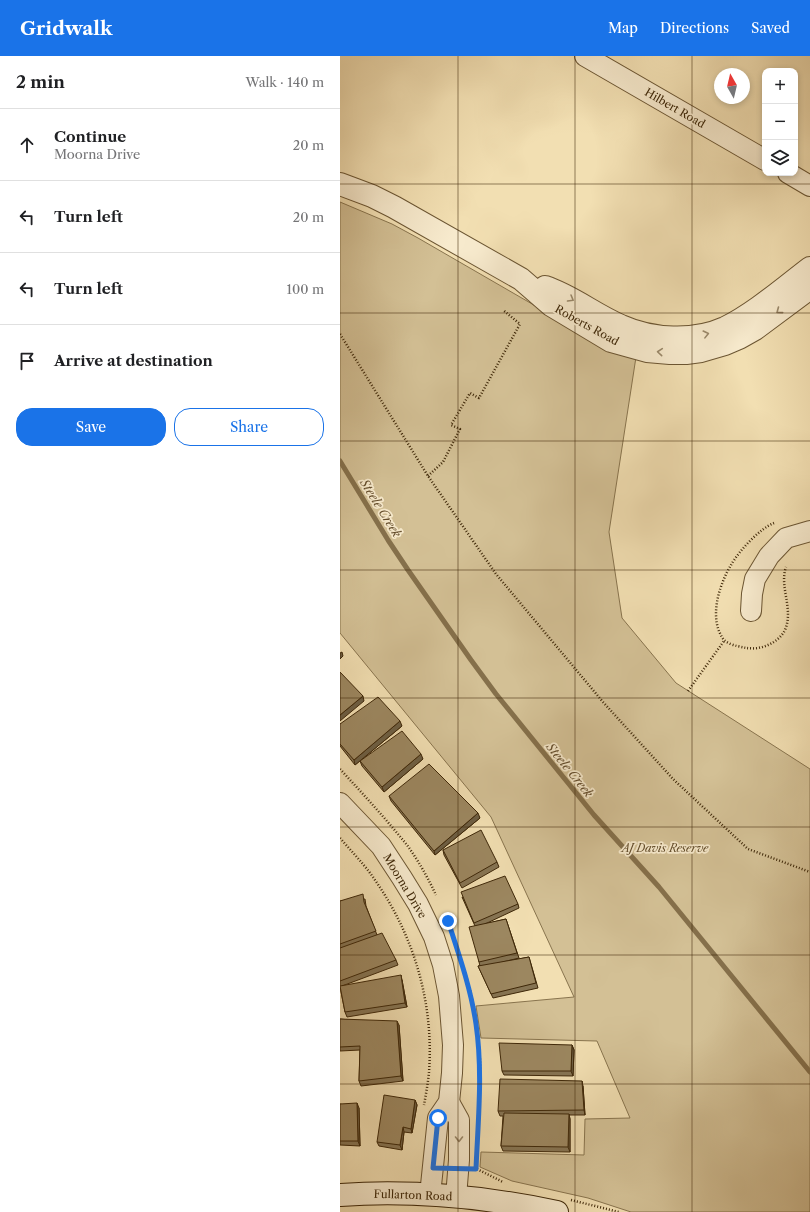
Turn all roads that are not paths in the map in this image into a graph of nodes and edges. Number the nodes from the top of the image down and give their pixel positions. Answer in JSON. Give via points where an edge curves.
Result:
{"nodes":[{"id":1,"x":585,"y":56,"type":"edge"},
{"id":2,"x":762,"y":158,"type":"edge"},
{"id":3,"x":793,"y":176,"type":"edge"},
{"id":4,"x":340,"y":184,"type":"edge"},
{"id":5,"x":810,"y":186,"type":"edge"},
{"id":6,"x":810,"y":268,"type":"edge"},
{"id":7,"x":522,"y":279,"type":"junction"},
{"id":8,"x":810,"y":288,"type":"edge"},
{"id":9,"x":810,"y":531,"type":"edge"},
{"id":10,"x":751,"y":611,"type":"dead end"},
{"id":11,"x":340,"y":803,"type":"edge"},
{"id":12,"x":449,"y":1102,"type":"junction"},
{"id":13,"x":340,"y":1195,"type":"edge"},
{"id":14,"x":429,"y":1204,"type":"edge"},
{"id":15,"x":455,"y":1204,"type":"edge"},
{"id":16,"x":557,"y":1212,"type":"edge"}],
"edges":[{"from":1,"to":2,"type":"street","name":"Hilbert Road"},
{"from":3,"to":5,"type":"street"},
{"from":4,"to":7,"type":"street","name":"Roberts Road","via":[[394,207]]},
{"from":7,"to":6,"type":"street","name":"Roberts Road","one_way":true,"via":[[557,291],[600,316],[640,333],[684,337],[704,335],[725,328],[752,312]]},
{"from":8,"to":7,"type":"street","name":"Roberts Road","one_way":true,"via":[[739,338],[700,351],[670,353],[648,351],[611,341],[551,305]]},
{"from":9,"to":10,"type":"street","via":[[786,538],[769,556],[754,579]]},
{"from":11,"to":12,"type":"street","name":"Moorna Drive","via":[[381,846],[418,904],[434,937],[449,996],[453,1045]]},
{"from":12,"to":14,"type":"street","name":"Moorna Drive","via":[[438,1118]]},
{"from":12,"to":15,"type":"street","one_way":true,"via":[[459,1120],[467,1168]]},
{"from":13,"to":14,"type":"street","name":"Fullarton Road","via":[[397,1193]]},
{"from":14,"to":15,"type":"street","name":"Fullarton Road"},
{"from":15,"to":16,"type":"street","name":"Fullarton Road","via":[[523,1206]]}]}
